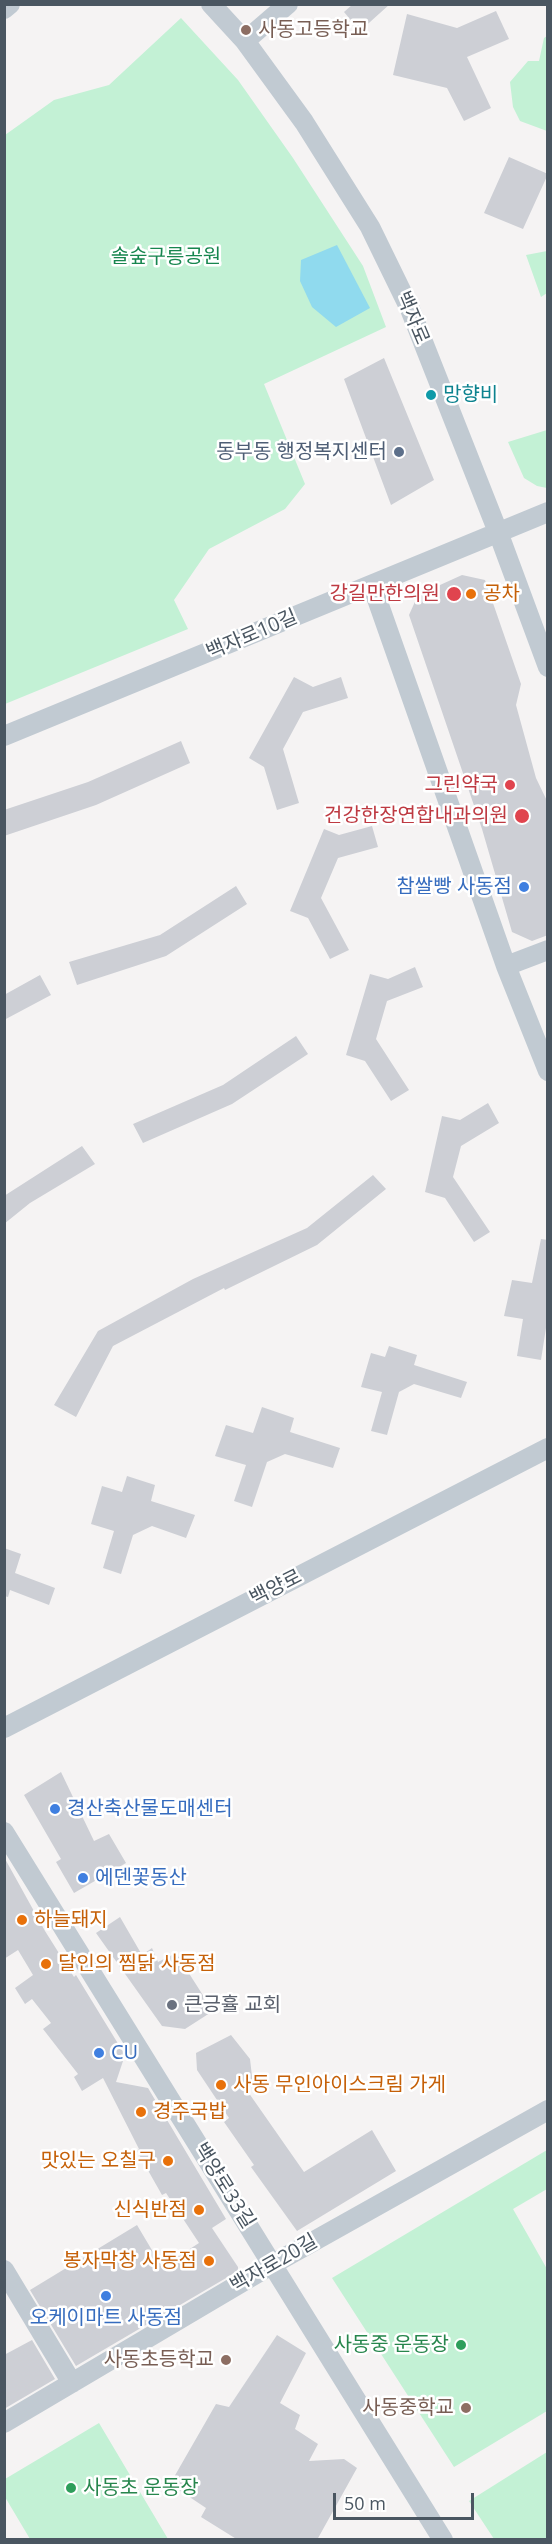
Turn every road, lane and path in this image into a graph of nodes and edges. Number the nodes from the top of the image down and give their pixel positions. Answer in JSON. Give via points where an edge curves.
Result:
{"nodes":[{"id":1,"x":10,"y":4,"type":"edge"},
{"id":2,"x":211,"y":4,"type":"edge"},
{"id":3,"x":288,"y":4,"type":"edge"},
{"id":4,"x":4,"y":9,"type":"edge"},
{"id":5,"x":244,"y":41,"type":"junction"},
{"id":6,"x":548,"y":512,"type":"edge"},
{"id":7,"x":498,"y":532,"type":"junction"},
{"id":8,"x":372,"y":585,"type":"junction"},
{"id":9,"x":548,"y":667,"type":"edge"},
{"id":10,"x":4,"y":736,"type":"edge"},
{"id":11,"x":548,"y":950,"type":"edge"},
{"id":12,"x":506,"y":966,"type":"junction"},
{"id":13,"x":548,"y":1071,"type":"edge"},
{"id":14,"x":548,"y":1448,"type":"edge"},
{"id":15,"x":4,"y":1728,"type":"edge"},
{"id":16,"x":4,"y":1832,"type":"edge"},
{"id":17,"x":548,"y":2110,"type":"edge"},
{"id":18,"x":273,"y":2264,"type":"junction"},
{"id":19,"x":4,"y":2270,"type":"edge"},
{"id":20,"x":72,"y":2383,"type":"junction"},
{"id":21,"x":4,"y":2423,"type":"edge"},
{"id":22,"x":443,"y":2540,"type":"edge"}],
"edges":[{"from":1,"to":4,"type":"street"},
{"from":2,"to":5,"type":"street","name":"백자로"},
{"from":3,"to":5,"type":"street"},
{"from":5,"to":7,"type":"street","name":"백자로","via":[[304,122],[370,227],[410,309]]},
{"from":6,"to":7,"type":"street","name":"백자로10길"},
{"from":7,"to":8,"type":"street","name":"백자로10길"},
{"from":7,"to":9,"type":"street","name":"백자로"},
{"from":8,"to":10,"type":"street","name":"백자로10길"},
{"from":8,"to":12,"type":"street"},
{"from":11,"to":12,"type":"street"},
{"from":12,"to":13,"type":"street"},
{"from":14,"to":15,"type":"street","name":"백양로"},
{"from":16,"to":18,"type":"street","name":"백양로33길"},
{"from":17,"to":18,"type":"street","name":"백자로20길"},
{"from":18,"to":20,"type":"street","name":"백자로20길"},
{"from":18,"to":22,"type":"street","name":"백양로33길"},
{"from":19,"to":20,"type":"street"},
{"from":20,"to":21,"type":"street","name":"백자로20길"}]}
